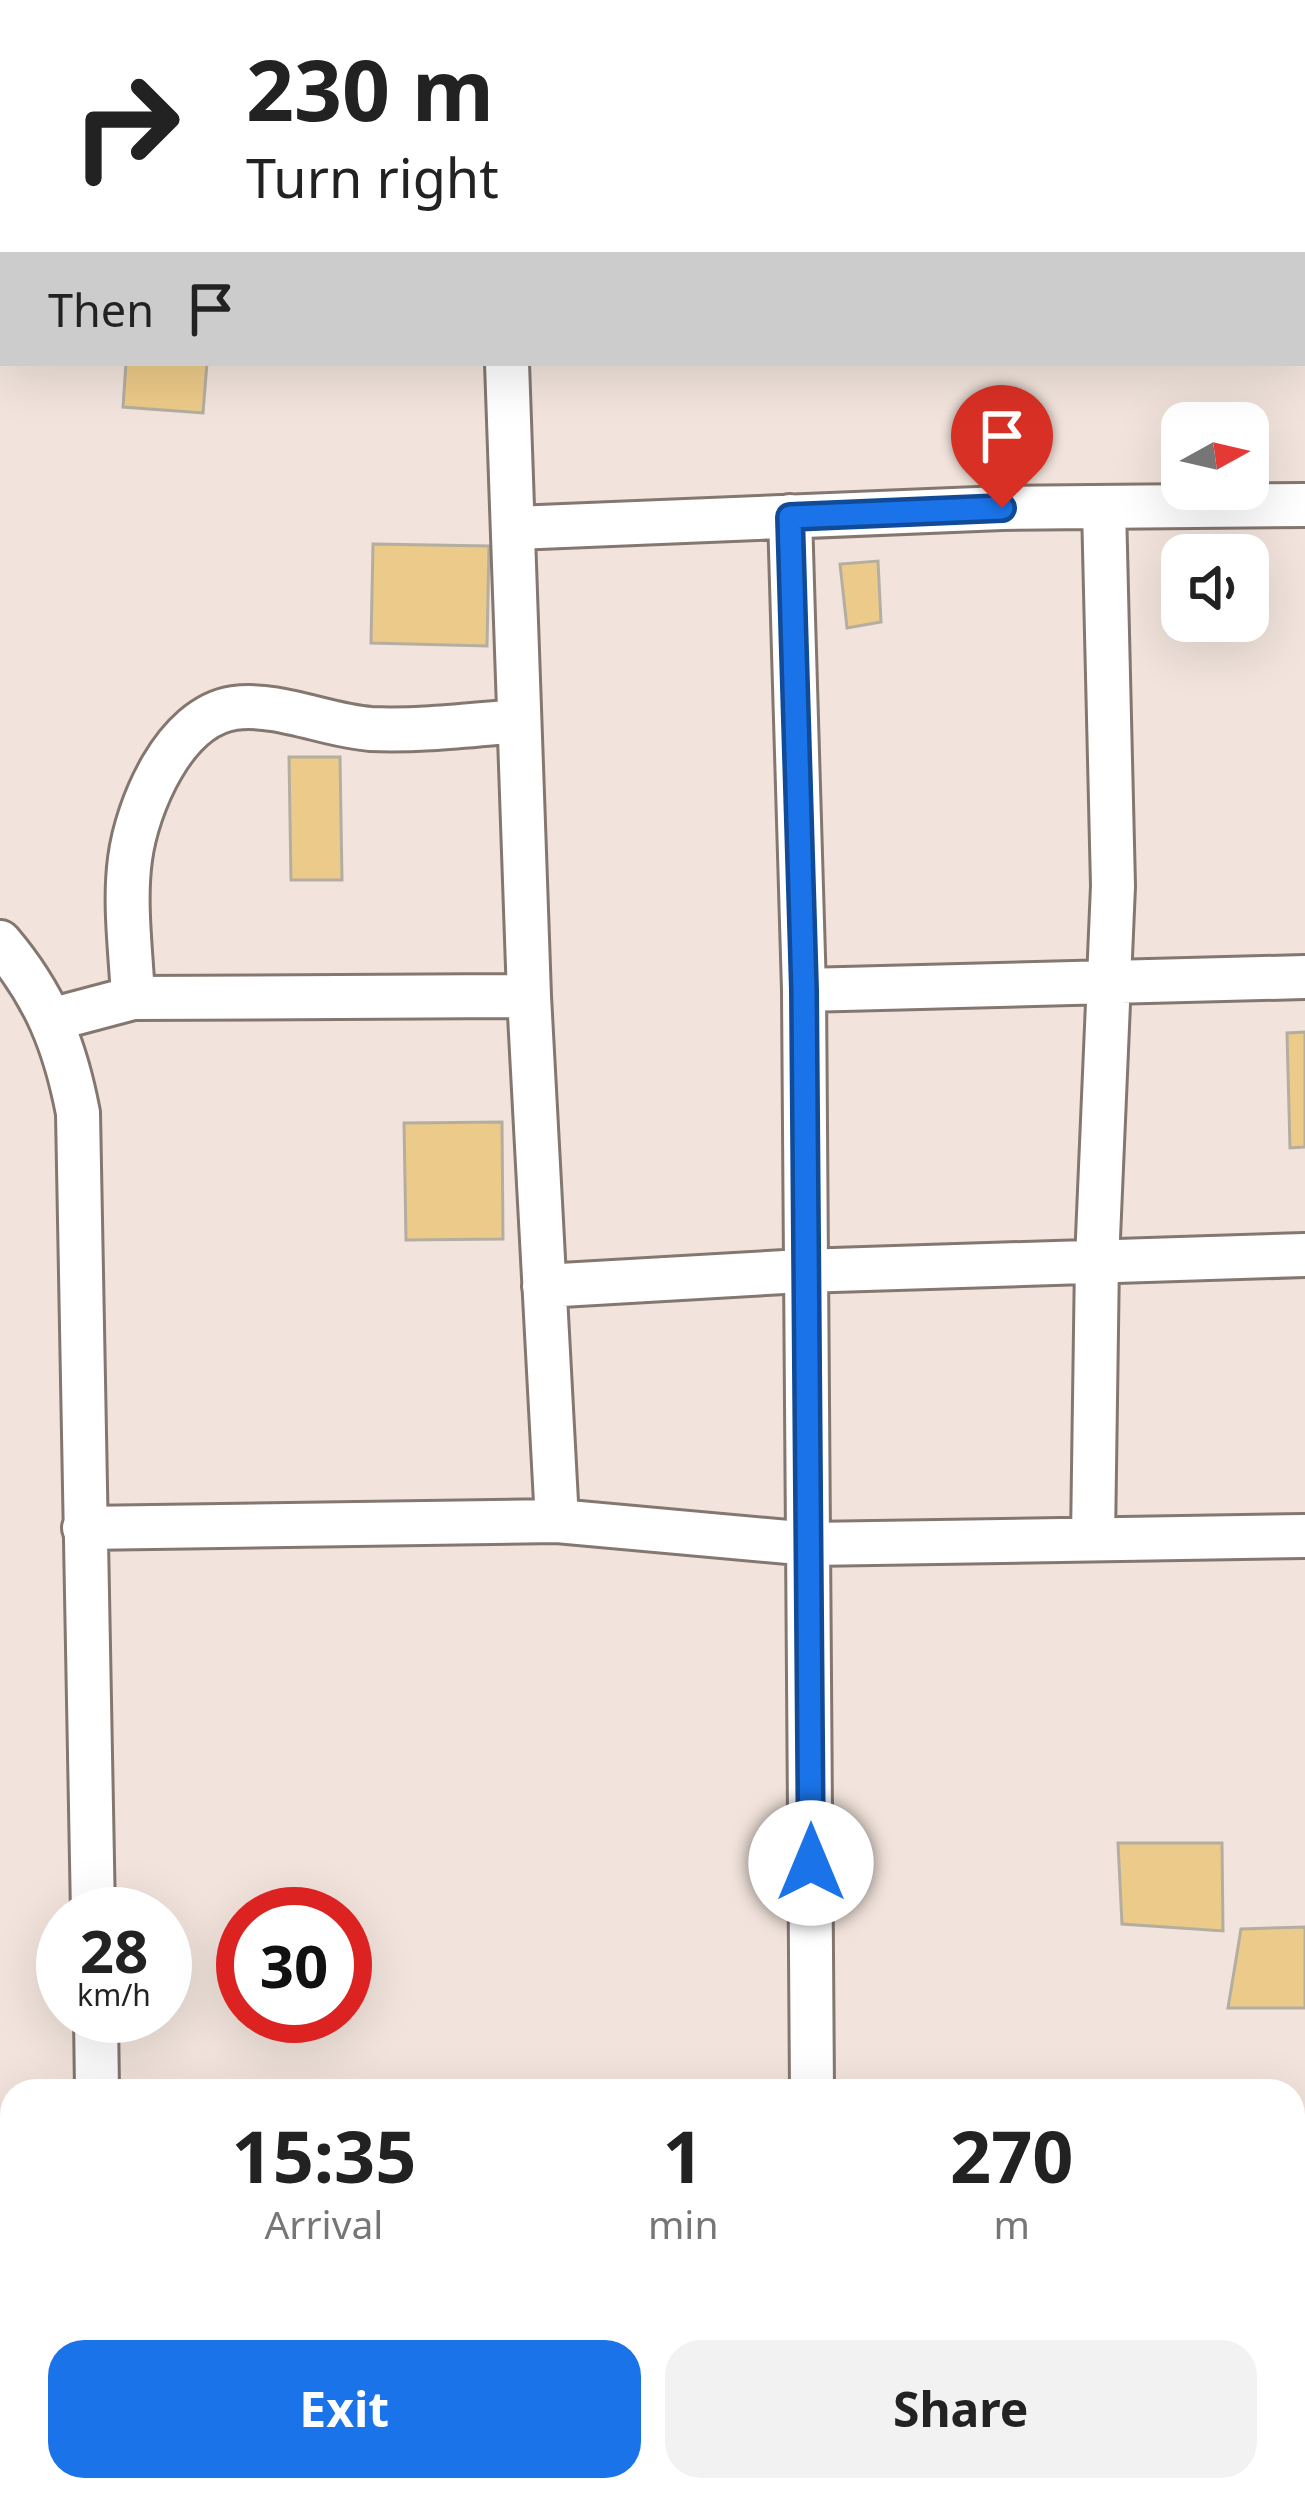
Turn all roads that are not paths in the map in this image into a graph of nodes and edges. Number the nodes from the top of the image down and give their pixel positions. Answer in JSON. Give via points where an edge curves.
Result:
{"nodes":[{"id":1,"x":507,"y":366,"type":"edge"},
{"id":2,"x":1305,"y":505,"type":"edge"},
{"id":3,"x":1105,"y":507,"type":"junction"},
{"id":4,"x":790,"y":517,"type":"junction"},
{"id":5,"x":515,"y":528,"type":"junction"},
{"id":6,"x":519,"y":722,"type":"junction"},
{"id":7,"x":0,"y":942,"type":"edge"},
{"id":8,"x":1305,"y":977,"type":"edge"},
{"id":9,"x":1109,"y":982,"type":"junction"},
{"id":10,"x":804,"y":990,"type":"junction"},
{"id":11,"x":529,"y":996,"type":"junction"},
{"id":12,"x":133,"y":998,"type":"junction"},
{"id":13,"x":53,"y":1019,"type":"junction"},
{"id":14,"x":1305,"y":1255,"type":"edge"},
{"id":15,"x":1096,"y":1261,"type":"junction"},
{"id":16,"x":802,"y":1270,"type":"junction"},
{"id":17,"x":544,"y":1286,"type":"junction"},
{"id":18,"x":556,"y":1521,"type":"junction"},
{"id":19,"x":84,"y":1528,"type":"junction"},
{"id":20,"x":1305,"y":1536,"type":"edge"},
{"id":21,"x":1093,"y":1539,"type":"junction"},
{"id":22,"x":810,"y":1544,"type":"junction"},
{"id":23,"x":92,"y":1887,"type":"edge"},
{"id":24,"x":96,"y":2043,"type":"edge"},
{"id":25,"x":97,"y":2079,"type":"edge"},
{"id":26,"x":812,"y":2079,"type":"edge"}],
"edges":[{"from":1,"to":5,"type":"street"},
{"from":2,"to":3,"type":"street"},
{"from":3,"to":4,"type":"street"},
{"from":3,"to":9,"type":"street"},
{"from":4,"to":5,"type":"street"},
{"from":4,"to":10,"type":"street"},
{"from":5,"to":6,"type":"street"},
{"from":6,"to":11,"type":"street"},
{"from":6,"to":12,"type":"street","via":[[367,729],[238,707],[194,728],[171,754],[136,827],[128,895]]},
{"from":7,"to":13,"type":"street"},
{"from":8,"to":9,"type":"street"},
{"from":9,"to":10,"type":"street"},
{"from":9,"to":15,"type":"street"},
{"from":10,"to":16,"type":"street"},
{"from":11,"to":12,"type":"street"},
{"from":11,"to":17,"type":"street"},
{"from":12,"to":13,"type":"street"},
{"from":13,"to":19,"type":"street","via":[[78,1113]]},
{"from":14,"to":15,"type":"street"},
{"from":15,"to":16,"type":"street"},
{"from":15,"to":21,"type":"street"},
{"from":16,"to":17,"type":"street"},
{"from":16,"to":22,"type":"street"},
{"from":17,"to":18,"type":"street"},
{"from":18,"to":19,"type":"street"},
{"from":18,"to":22,"type":"street"},
{"from":19,"to":23,"type":"street"},
{"from":20,"to":21,"type":"street"},
{"from":21,"to":22,"type":"street"},
{"from":22,"to":26,"type":"street"},
{"from":24,"to":25,"type":"street"}]}
